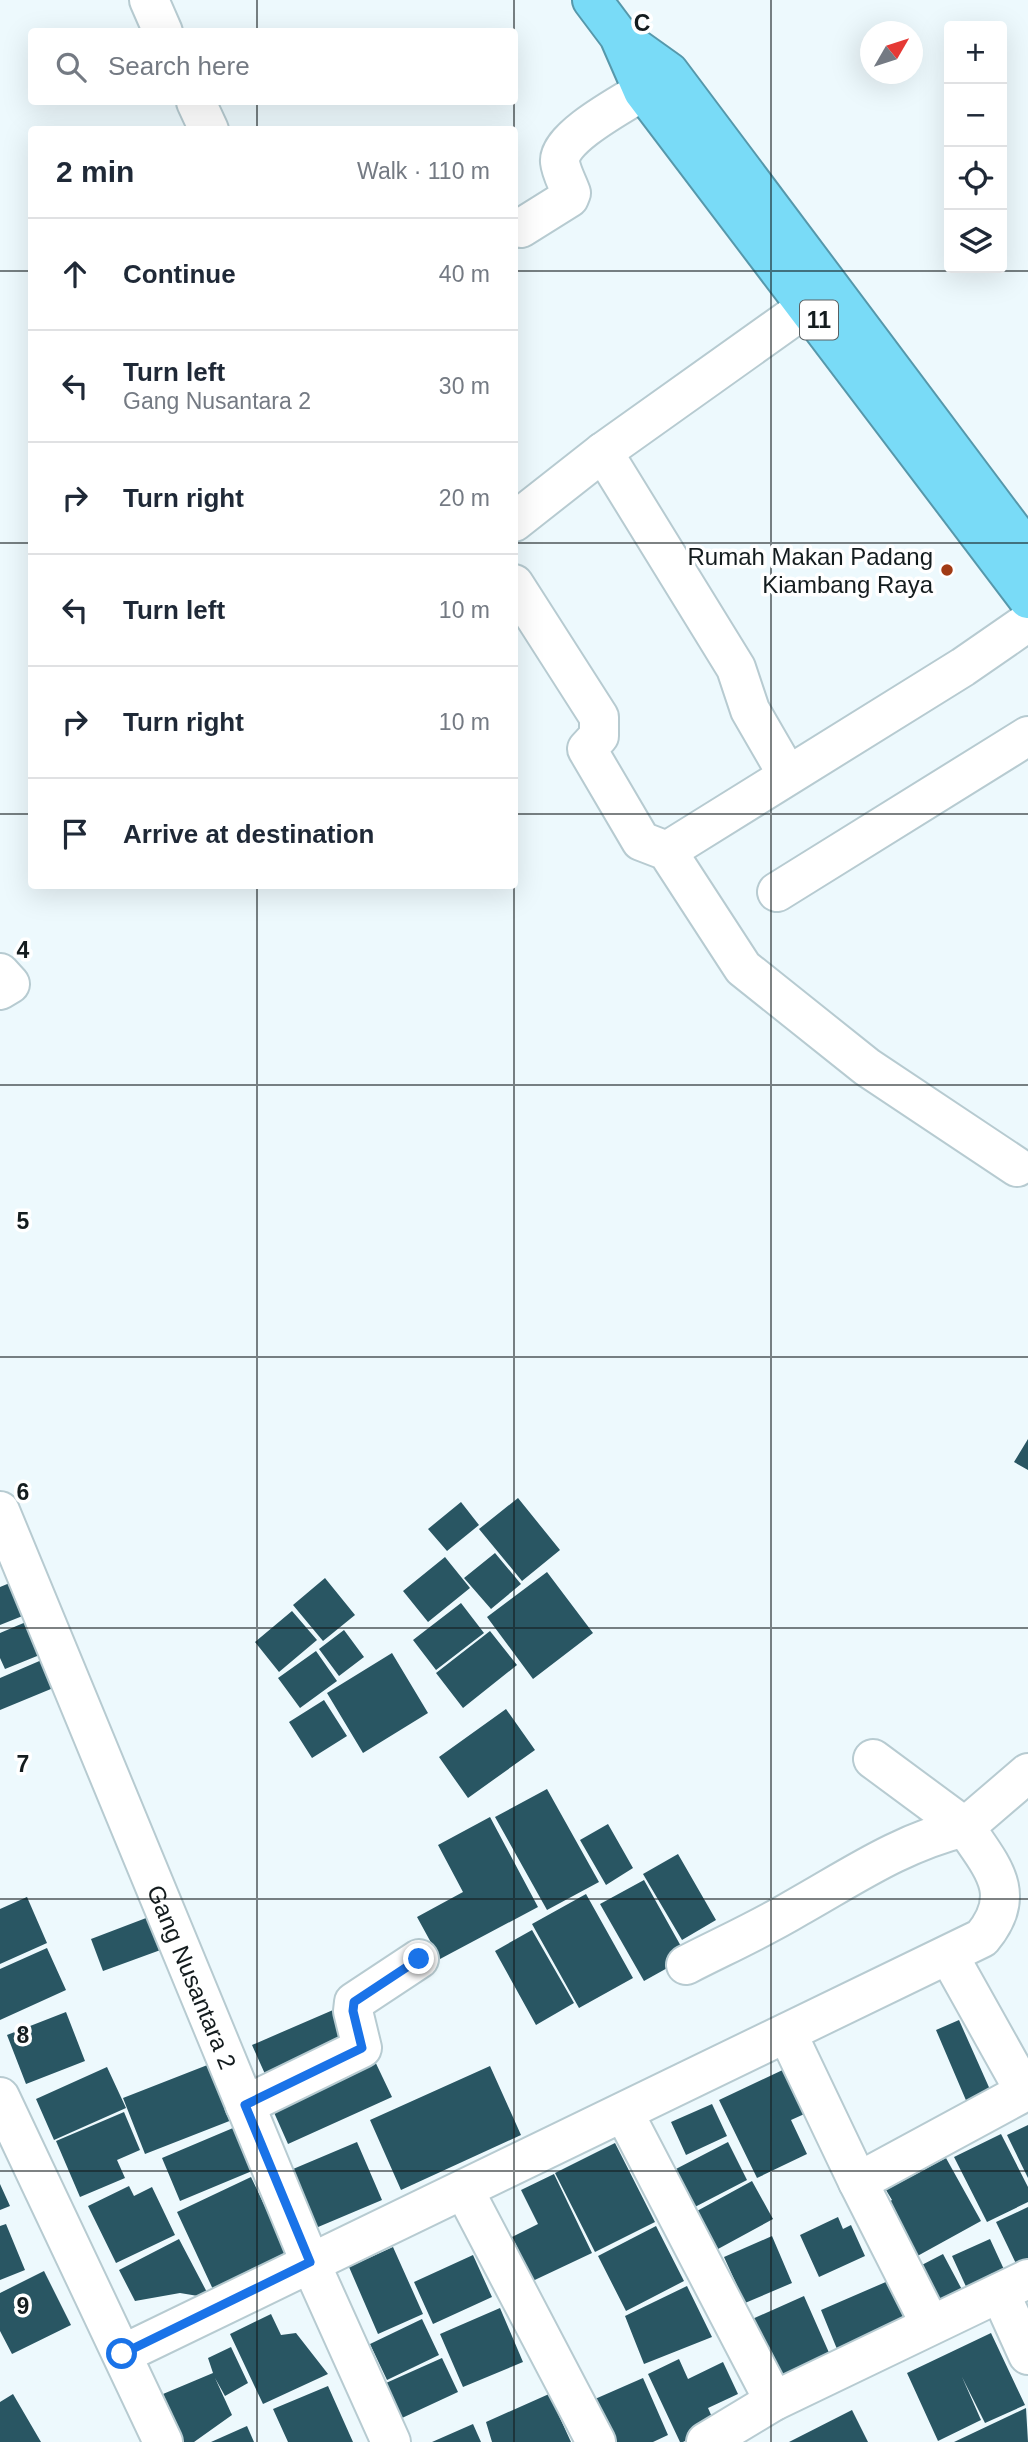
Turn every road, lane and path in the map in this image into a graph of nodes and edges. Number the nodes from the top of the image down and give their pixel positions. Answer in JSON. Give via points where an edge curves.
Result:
{"nodes":[{"id":1,"x":149,"y":0,"type":"edge"},
{"id":2,"x":592,"y":0,"type":"edge"},
{"id":3,"x":161,"y":28,"type":"edge"},
{"id":4,"x":618,"y":36,"type":"junction"},
{"id":5,"x":643,"y":91,"type":"junction"},
{"id":6,"x":197,"y":105,"type":"edge"},
{"id":7,"x":207,"y":126,"type":"edge"},
{"id":8,"x":520,"y":228,"type":"dead end"},
{"id":9,"x":808,"y":306,"type":"junction"},
{"id":10,"x":603,"y":452,"type":"junction"},
{"id":11,"x":518,"y":519,"type":"edge"},
{"id":12,"x":1028,"y":551,"type":"edge"},
{"id":13,"x":518,"y":590,"type":"edge"},
{"id":14,"x":1028,"y":599,"type":"edge"},
{"id":15,"x":1028,"y":622,"type":"edge"},
{"id":16,"x":1028,"y":736,"type":"edge"},
{"id":17,"x":787,"y":774,"type":"junction"},
{"id":18,"x":667,"y":851,"type":"junction"},
{"id":19,"x":777,"y":892,"type":"dead end"},
{"id":20,"x":0,"y":972,"type":"edge"},
{"id":21,"x":0,"y":990,"type":"edge"},
{"id":22,"x":1017,"y":1167,"type":"dead end"},
{"id":23,"x":0,"y":1511,"type":"edge"},
{"id":24,"x":873,"y":1759,"type":"dead end"},
{"id":25,"x":1028,"y":1773,"type":"edge"},
{"id":26,"x":965,"y":1827,"type":"junction"},
{"id":27,"x":949,"y":1956,"type":"junction"},
{"id":28,"x":419,"y":1959,"type":"dead end"},
{"id":29,"x":686,"y":1965,"type":"dead end"},
{"id":30,"x":787,"y":2033,"type":"junction"},
{"id":31,"x":1026,"y":2091,"type":"edge"},
{"id":32,"x":0,"y":2097,"type":"edge"},
{"id":33,"x":245,"y":2105,"type":"junction"},
{"id":34,"x":624,"y":2113,"type":"junction"},
{"id":35,"x":858,"y":2182,"type":"junction"},
{"id":36,"x":464,"y":2190,"type":"junction"},
{"id":37,"x":310,"y":2262,"type":"junction"},
{"id":38,"x":1014,"y":2286,"type":"edge"},
{"id":39,"x":930,"y":2324,"type":"junction"},
{"id":40,"x":122,"y":2354,"type":"junction"},
{"id":41,"x":1028,"y":2355,"type":"edge"},
{"id":42,"x":774,"y":2401,"type":"junction"},
{"id":43,"x":163,"y":2442,"type":"edge"},
{"id":44,"x":391,"y":2442,"type":"edge"},
{"id":45,"x":596,"y":2442,"type":"edge"},
{"id":46,"x":706,"y":2442,"type":"edge"}],
"edges":[{"from":1,"to":3,"type":"street"},
{"from":2,"to":4,"type":"highway","number":"11"},
{"from":4,"to":5,"type":"highway","number":"11"},
{"from":4,"to":12,"type":"highway","number":"11","via":[[669,72]]},
{"from":5,"to":8,"type":"street","via":[[562,148],[559,162],[569,198]]},
{"from":5,"to":9,"type":"highway","number":"11"},
{"from":6,"to":7,"type":"street"},
{"from":9,"to":10,"type":"street"},
{"from":9,"to":14,"type":"highway","number":"11"},
{"from":10,"to":11,"type":"street"},
{"from":10,"to":17,"type":"street","via":[[736,668],[750,710]]},
{"from":13,"to":18,"type":"street","via":[[600,717],[599,736],[587,749],[641,841]]},
{"from":15,"to":17,"type":"street"},
{"from":16,"to":19,"type":"street"},
{"from":17,"to":18,"type":"street"},
{"from":18,"to":22,"type":"street","via":[[743,968],[867,1067]]},
{"from":20,"to":21,"type":"street","via":[[10,984]]},
{"from":23,"to":33,"type":"street","name":"Gang Nusantara 2"},
{"from":24,"to":26,"type":"street"},
{"from":25,"to":26,"type":"street"},
{"from":26,"to":27,"type":"street","via":[[998,1877],[1000,1904],[996,1921],[982,1938]]},
{"from":26,"to":29,"type":"street","via":[[937,1834],[848,1875],[800,1907]]},
{"from":27,"to":30,"type":"street"},
{"from":27,"to":31,"type":"street"},
{"from":28,"to":33,"type":"street","via":[[354,2002],[362,2048]]},
{"from":30,"to":34,"type":"street"},
{"from":30,"to":35,"type":"street"},
{"from":31,"to":35,"type":"street"},
{"from":32,"to":40,"type":"street"},
{"from":33,"to":37,"type":"street","name":"Gang Nusantara 2"},
{"from":34,"to":36,"type":"street"},
{"from":34,"to":42,"type":"street"},
{"from":35,"to":39,"type":"street"},
{"from":36,"to":37,"type":"street"},
{"from":36,"to":45,"type":"street"},
{"from":37,"to":40,"type":"street"},
{"from":37,"to":44,"type":"street","name":"Gang Nusantara 2"},
{"from":38,"to":39,"type":"street"},
{"from":38,"to":41,"type":"street"},
{"from":39,"to":42,"type":"street"},
{"from":40,"to":43,"type":"street"},
{"from":42,"to":46,"type":"street"}]}
